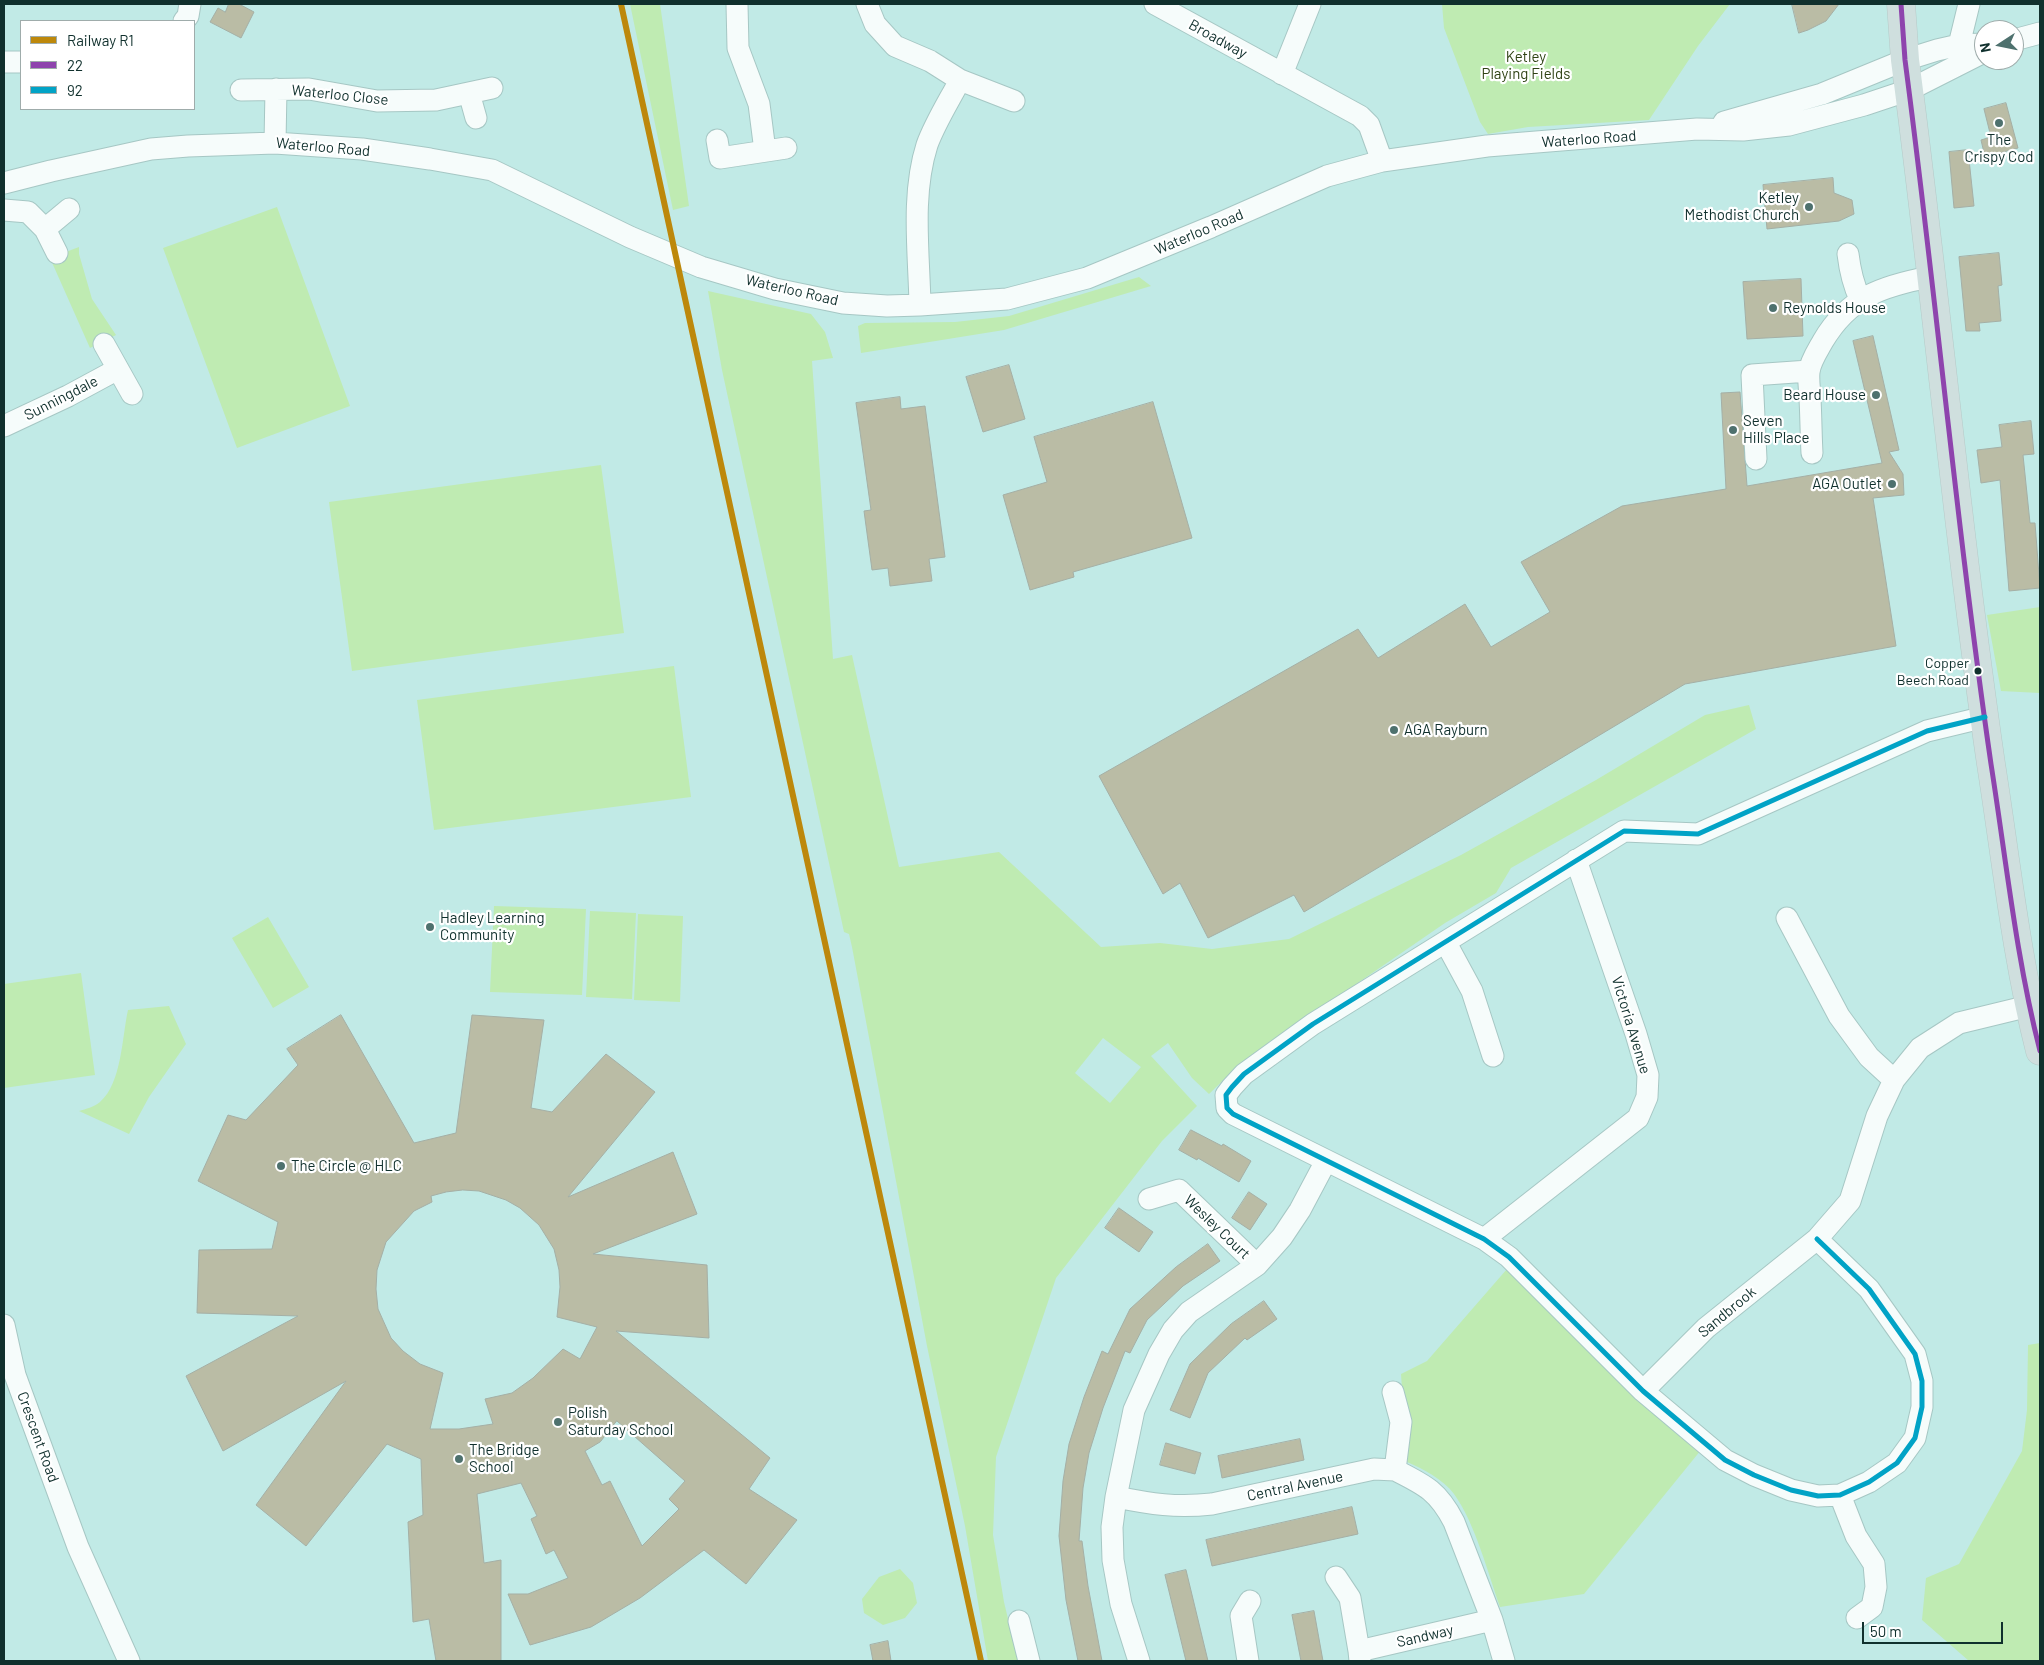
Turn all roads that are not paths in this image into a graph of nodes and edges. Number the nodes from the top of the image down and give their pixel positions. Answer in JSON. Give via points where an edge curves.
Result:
{"nodes":[{"id":1,"x":190,"y":4,"type":"edge"},
{"id":2,"x":737,"y":4,"type":"edge"},
{"id":3,"x":866,"y":4,"type":"edge"},
{"id":4,"x":1155,"y":4,"type":"edge"},
{"id":5,"x":1310,"y":4,"type":"edge"},
{"id":6,"x":1900,"y":4,"type":"edge"},
{"id":7,"x":1969,"y":4,"type":"edge"},
{"id":8,"x":185,"y":20,"type":"edge"},
{"id":9,"x":2040,"y":33,"type":"edge"},
{"id":10,"x":2024,"y":37,"type":"edge"},
{"id":11,"x":1974,"y":44,"type":"edge"},
{"id":12,"x":1959,"y":45,"type":"junction"},
{"id":13,"x":1974,"y":57,"type":"edge"},
{"id":14,"x":1905,"y":60,"type":"junction"},
{"id":15,"x":4,"y":62,"type":"edge"},
{"id":16,"x":20,"y":62,"type":"edge"},
{"id":17,"x":1282,"y":74,"type":"junction"},
{"id":18,"x":960,"y":80,"type":"junction"},
{"id":19,"x":492,"y":88,"type":"dead end"},
{"id":20,"x":276,"y":89,"type":"junction"},
{"id":21,"x":241,"y":90,"type":"dead end"},
{"id":22,"x":1909,"y":90,"type":"junction"},
{"id":23,"x":469,"y":93,"type":"junction"},
{"id":24,"x":1014,"y":101,"type":"dead end"},
{"id":25,"x":476,"y":118,"type":"dead end"},
{"id":26,"x":1697,"y":130,"type":"junction"},
{"id":27,"x":717,"y":140,"type":"dead end"},
{"id":28,"x":275,"y":142,"type":"junction"},
{"id":29,"x":1382,"y":162,"type":"junction"},
{"id":30,"x":4,"y":183,"type":"edge"},
{"id":31,"x":69,"y":209,"type":"dead end"},
{"id":32,"x":4,"y":210,"type":"edge"},
{"id":33,"x":45,"y":229,"type":"junction"},
{"id":34,"x":57,"y":253,"type":"dead end"},
{"id":35,"x":1848,"y":254,"type":"dead end"},
{"id":36,"x":1930,"y":277,"type":"junction"},
{"id":37,"x":1860,"y":300,"type":"junction"},
{"id":38,"x":920,"y":305,"type":"junction"},
{"id":39,"x":104,"y":344,"type":"dead end"},
{"id":40,"x":118,"y":369,"type":"junction"},
{"id":41,"x":1809,"y":371,"type":"junction"},
{"id":42,"x":132,"y":394,"type":"dead end"},
{"id":43,"x":4,"y":426,"type":"edge"},
{"id":44,"x":1812,"y":453,"type":"dead end"},
{"id":45,"x":1756,"y":459,"type":"dead end"},
{"id":46,"x":1985,"y":716,"type":"junction"},
{"id":47,"x":1576,"y":860,"type":"junction"},
{"id":48,"x":1787,"y":918,"type":"dead end"},
{"id":49,"x":1446,"y":943,"type":"junction"},
{"id":50,"x":2029,"y":1006,"type":"junction"},
{"id":51,"x":2040,"y":1051,"type":"edge"},
{"id":52,"x":1493,"y":1056,"type":"dead end"},
{"id":53,"x":1894,"y":1080,"type":"junction"},
{"id":54,"x":1326,"y":1161,"type":"junction"},
{"id":55,"x":1149,"y":1199,"type":"dead end"},
{"id":56,"x":1484,"y":1239,"type":"junction"},
{"id":57,"x":1817,"y":1239,"type":"junction"},
{"id":58,"x":1257,"y":1264,"type":"junction"},
{"id":59,"x":4,"y":1325,"type":"edge"},
{"id":60,"x":1642,"y":1391,"type":"junction"},
{"id":61,"x":1393,"y":1392,"type":"dead end"},
{"id":62,"x":1394,"y":1470,"type":"junction"},
{"id":63,"x":1840,"y":1495,"type":"junction"},
{"id":64,"x":1116,"y":1497,"type":"junction"},
{"id":65,"x":1336,"y":1577,"type":"dead end"},
{"id":66,"x":1250,"y":1601,"type":"dead end"},
{"id":67,"x":1858,"y":1618,"type":"dead end"},
{"id":68,"x":1492,"y":1620,"type":"junction"},
{"id":69,"x":1019,"y":1621,"type":"dead end"},
{"id":70,"x":1359,"y":1656,"type":"edge"},
{"id":71,"x":129,"y":1661,"type":"edge"},
{"id":72,"x":1029,"y":1661,"type":"edge"},
{"id":73,"x":1139,"y":1661,"type":"edge"},
{"id":74,"x":1248,"y":1661,"type":"edge"},
{"id":75,"x":1504,"y":1661,"type":"edge"}],
"edges":[{"from":1,"to":8,"type":"street"},
{"from":2,"to":27,"type":"street","via":[[738,48],[775,149],[720,158]]},
{"from":3,"to":18,"type":"street","via":[[875,24],[895,46],[930,61]]},
{"from":4,"to":17,"type":"street","name":"Broadway"},
{"from":5,"to":17,"type":"street"},
{"from":6,"to":14,"type":"main road"},
{"from":7,"to":12,"type":"street"},
{"from":9,"to":10,"type":"street"},
{"from":11,"to":12,"type":"street","name":"Waterloo Road"},
{"from":12,"to":14,"type":"street","name":"Waterloo Road"},
{"from":13,"to":22,"type":"street","name":"Waterloo Road"},
{"from":14,"to":22,"type":"main road"},
{"from":14,"to":26,"type":"street","name":"Waterloo Road","via":[[1822,94]]},
{"from":15,"to":16,"type":"street"},
{"from":17,"to":29,"type":"street","name":"Broadway","via":[[1360,116],[1368,125]]},
{"from":18,"to":24,"type":"street"},
{"from":18,"to":38,"type":"street","via":[[928,144],[920,174]]},
{"from":19,"to":23,"type":"street","name":"Waterloo Close"},
{"from":20,"to":21,"type":"street","name":"Waterloo Close"},
{"from":20,"to":23,"type":"street","name":"Waterloo Close","via":[[309,89],[378,100],[436,100]]},
{"from":20,"to":28,"type":"street","name":"Waterloo Close"},
{"from":22,"to":26,"type":"street","name":"Waterloo Road","via":[[1788,125],[1743,130]]},
{"from":22,"to":36,"type":"main road"},
{"from":23,"to":25,"type":"street"},
{"from":26,"to":29,"type":"street","name":"Waterloo Road","via":[[1487,146]]},
{"from":28,"to":30,"type":"street","name":"Waterloo Road","via":[[152,149]]},
{"from":28,"to":38,"type":"street","name":"Waterloo Road","via":[[362,149],[492,170],[630,237],[701,267],[775,289],[843,303]]},
{"from":29,"to":38,"type":"street","name":"Waterloo Road","via":[[1327,176],[1087,278],[1006,298]]},
{"from":31,"to":33,"type":"street"},
{"from":32,"to":33,"type":"street","via":[[28,212]]},
{"from":33,"to":34,"type":"street"},
{"from":35,"to":37,"type":"street","via":[[1850,273]]},
{"from":36,"to":37,"type":"street","via":[[1877,290]]},
{"from":36,"to":46,"type":"main road"},
{"from":37,"to":41,"type":"street","via":[[1828,332]]},
{"from":39,"to":40,"type":"street"},
{"from":40,"to":42,"type":"street"},
{"from":40,"to":43,"type":"street","name":"Sunningdale"},
{"from":41,"to":44,"type":"street"},
{"from":41,"to":45,"type":"street","via":[[1752,375]]},
{"from":46,"to":47,"type":"street","via":[[1927,730],[1698,834],[1624,831]]},
{"from":46,"to":50,"type":"main road"},
{"from":47,"to":49,"type":"street"},
{"from":47,"to":56,"type":"street","name":"Victoria Avenue","via":[[1636,1034],[1648,1075],[1647,1097],[1638,1118]]},
{"from":48,"to":53,"type":"street","via":[[1839,1016],[1869,1057]]},
{"from":49,"to":52,"type":"street","via":[[1472,991]]},
{"from":49,"to":54,"type":"street","via":[[1313,1024],[1244,1074],[1226,1096],[1227,1108],[1234,1114]]},
{"from":50,"to":51,"type":"main road"},
{"from":50,"to":53,"type":"street","name":"Sandbrook","via":[[1959,1023],[1920,1048]]},
{"from":53,"to":57,"type":"street","name":"Sandbrook","via":[[1877,1116],[1850,1201]]},
{"from":54,"to":56,"type":"street"},
{"from":54,"to":58,"type":"street","via":[[1282,1237]]},
{"from":55,"to":58,"type":"street","name":"Wesley Court","via":[[1179,1190]]},
{"from":56,"to":60,"type":"street","via":[[1509,1258]]},
{"from":57,"to":60,"type":"street","name":"Sandbrook","via":[[1706,1328]]},
{"from":57,"to":63,"type":"street","via":[[1869,1289],[1915,1354],[1922,1381],[1922,1407],[1915,1438],[1897,1463],[1869,1482]]},
{"from":58,"to":64,"type":"street","via":[[1189,1312],[1173,1330],[1134,1410]]},
{"from":59,"to":71,"type":"street","name":"Crescent Road","via":[[15,1374],[80,1553]]},
{"from":60,"to":63,"type":"street","via":[[1725,1460],[1754,1476],[1818,1496]]},
{"from":61,"to":62,"type":"street","via":[[1401,1422]]},
{"from":62,"to":64,"type":"street","name":"Central Avenue","via":[[1374,1469],[1185,1507]]},
{"from":62,"to":68,"type":"street","via":[[1426,1486],[1448,1510]]},
{"from":63,"to":67,"type":"street","via":[[1856,1536],[1874,1564],[1876,1587],[1872,1607]]},
{"from":64,"to":73,"type":"street","via":[[1112,1527],[1113,1560],[1121,1604]]},
{"from":65,"to":70,"type":"street","name":"Sandway","via":[[1350,1598]]},
{"from":66,"to":74,"type":"street","via":[[1241,1616]]},
{"from":68,"to":70,"type":"street","name":"Sandway"},
{"from":68,"to":75,"type":"street"},
{"from":69,"to":72,"type":"street"}]}
